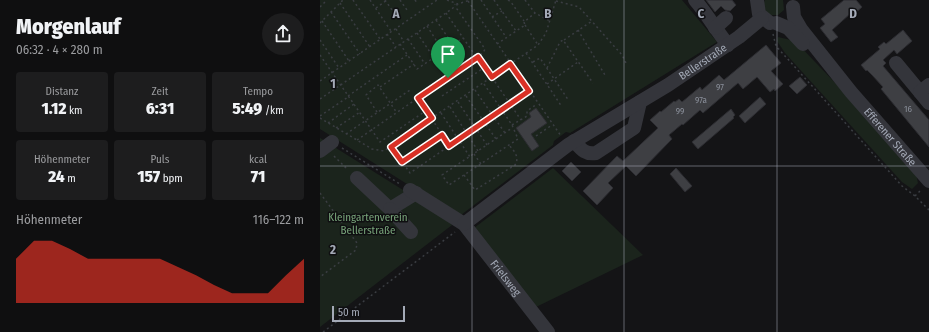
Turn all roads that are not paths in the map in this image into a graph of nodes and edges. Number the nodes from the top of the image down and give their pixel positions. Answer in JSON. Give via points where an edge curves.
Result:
{"nodes":[{"id":1,"x":695,"y":0,"type":"edge"},
{"id":2,"x":757,"y":0,"type":"edge"},
{"id":3,"x":792,"y":3,"type":"edge"},
{"id":4,"x":726,"y":18,"type":"dead end"},
{"id":5,"x":762,"y":18,"type":"junction"},
{"id":6,"x":715,"y":28,"type":"junction"},
{"id":7,"x":774,"y":29,"type":"junction"},
{"id":8,"x":728,"y":45,"type":"junction"},
{"id":9,"x":896,"y":63,"type":"dead end"},
{"id":10,"x":851,"y":92,"type":"junction"},
{"id":11,"x":926,"y":93,"type":"edge"},
{"id":12,"x":640,"y":102,"type":"junction"},
{"id":13,"x":564,"y":137,"type":"junction"},
{"id":14,"x":357,"y":178,"type":"road end"},
{"id":15,"x":929,"y":181,"type":"edge"},
{"id":16,"x":390,"y":210,"type":"junction"},
{"id":17,"x":464,"y":224,"type":"junction"},
{"id":18,"x":411,"y":232,"type":"dead end"},
{"id":19,"x":548,"y":332,"type":"edge"}],
"edges":[{"from":1,"to":6,"type":"street"},
{"from":2,"to":5,"type":"street","via":[[757,9]]},
{"from":3,"to":7,"type":"street","via":[[789,16]]},
{"from":3,"to":10,"type":"street","name":"Efferener Straße","via":[[796,23]]},
{"from":4,"to":6,"type":"street"},
{"from":5,"to":7,"type":"street","name":"Efferener Straße"},
{"from":5,"to":8,"type":"street","name":"Bellerstraße"},
{"from":6,"to":8,"type":"street"},
{"from":7,"to":10,"type":"street","name":"Efferener Straße","via":[[788,28]]},
{"from":8,"to":12,"type":"street","name":"Bellerstraße"},
{"from":9,"to":11,"type":"street"},
{"from":10,"to":15,"type":"street","name":"Efferener Straße"},
{"from":12,"to":13,"type":"street","name":"Bellerstraße"},
{"from":12,"to":13,"type":"street","via":[[636,123],[630,133],[596,153],[585,152]]},
{"from":13,"to":17,"type":"street","name":"Bellerstraße"},
{"from":14,"to":16,"type":"street"},
{"from":16,"to":17,"type":"street","name":"Frielsweg","via":[[413,191]]},
{"from":16,"to":18,"type":"street"},
{"from":17,"to":19,"type":"street","name":"Frielsweg"}]}
